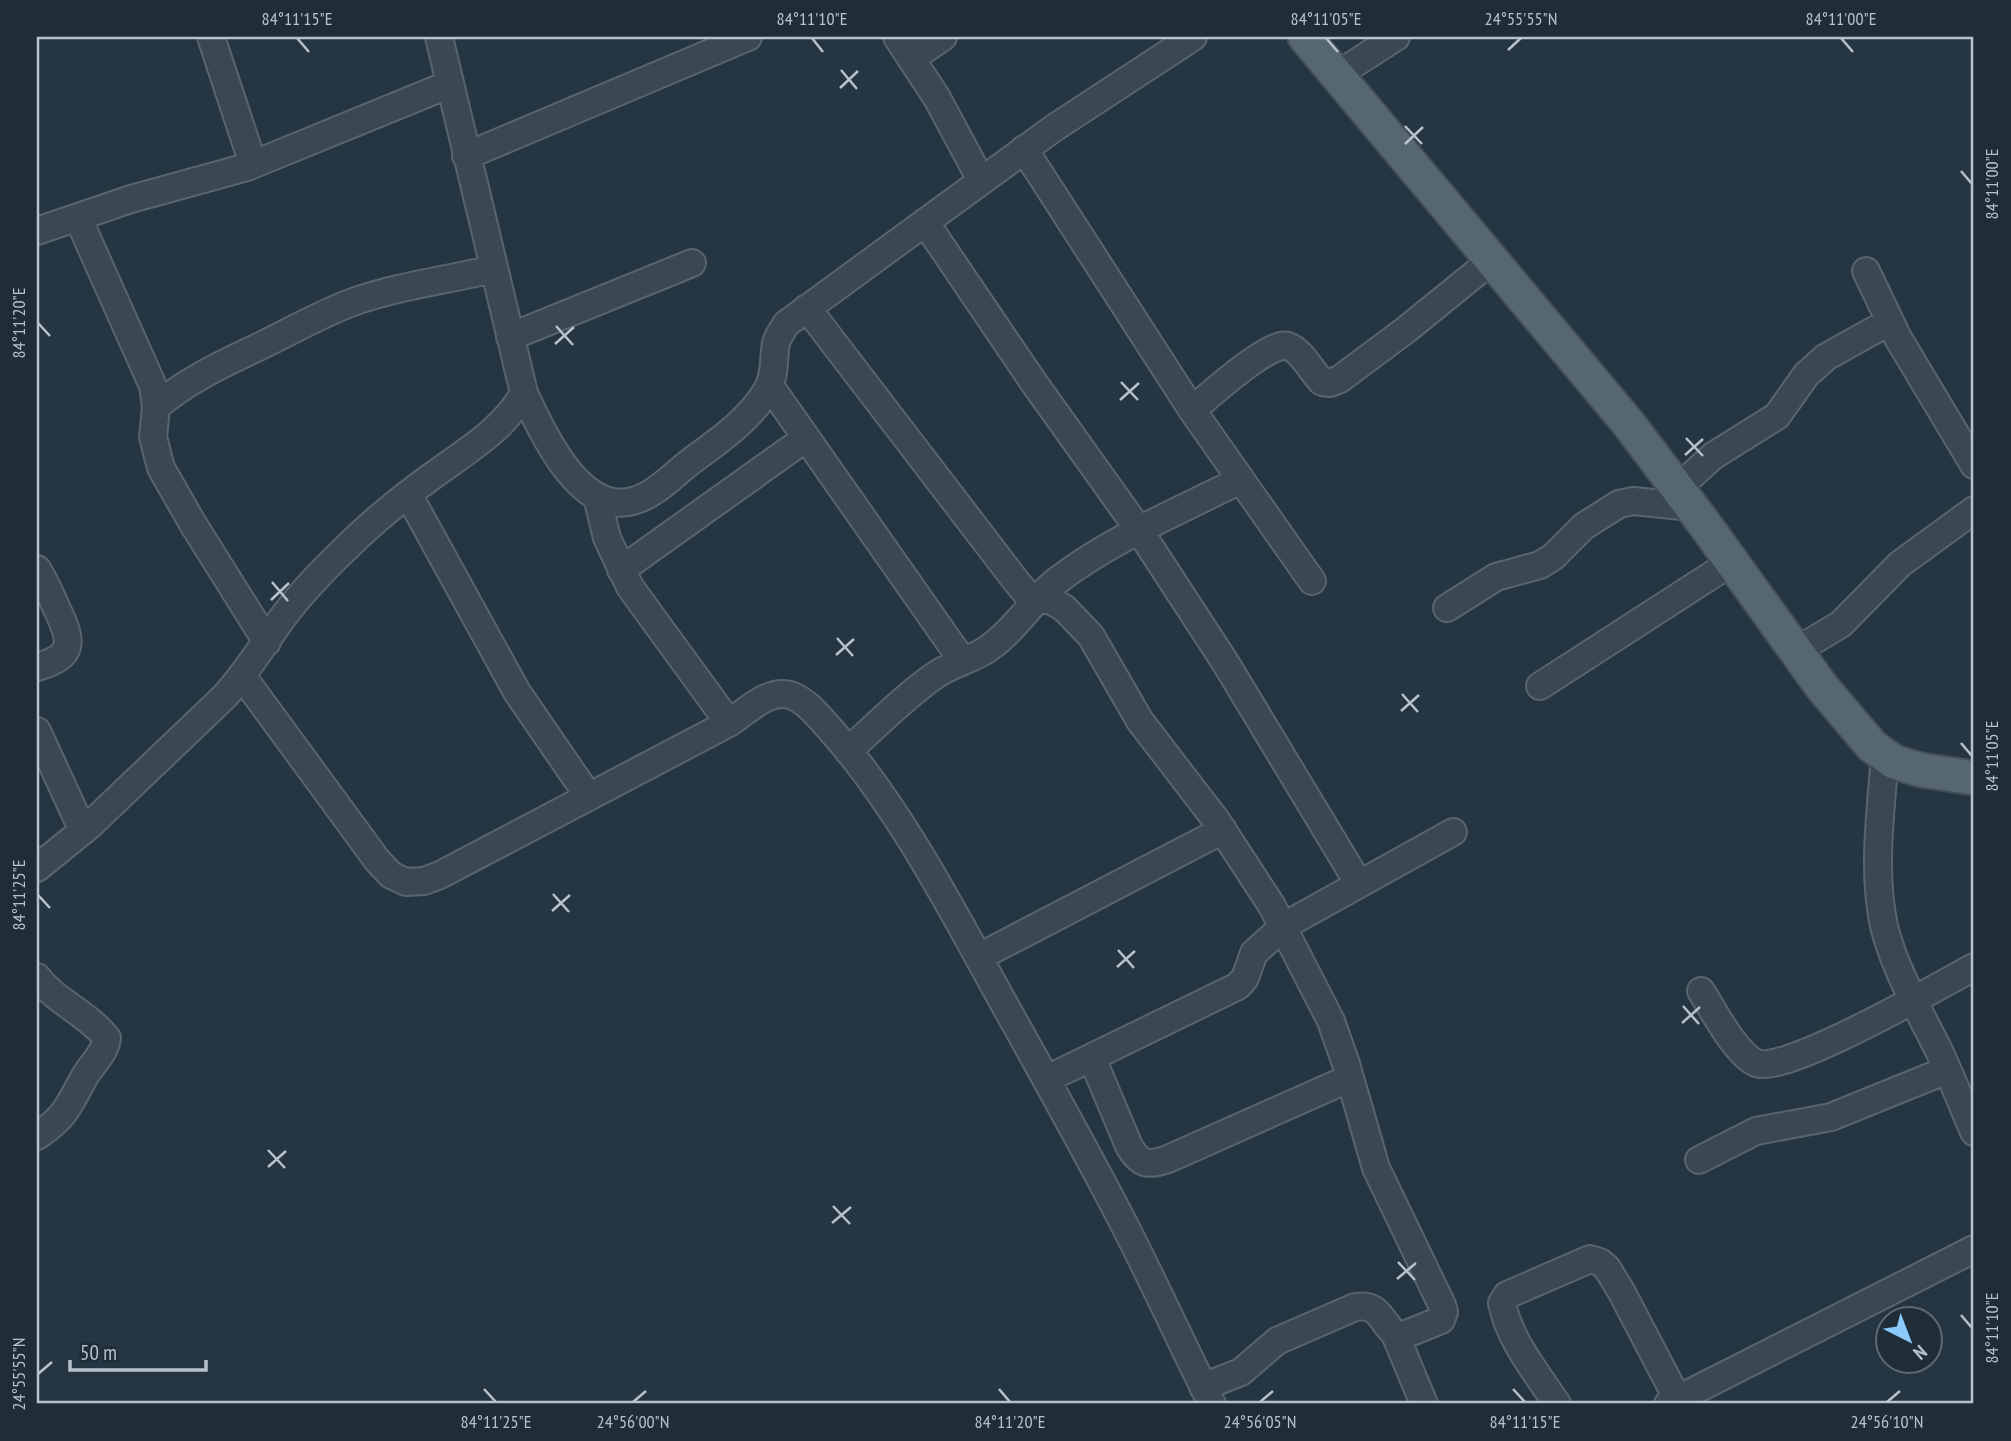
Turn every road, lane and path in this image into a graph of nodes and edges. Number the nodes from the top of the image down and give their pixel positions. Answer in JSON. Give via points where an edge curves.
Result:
{"nodes":[{"id":1,"x":211,"y":37,"type":"edge"},
{"id":2,"x":439,"y":37,"type":"edge"},
{"id":3,"x":748,"y":37,"type":"edge"},
{"id":4,"x":943,"y":37,"type":"edge"},
{"id":5,"x":1193,"y":37,"type":"edge"},
{"id":6,"x":1305,"y":37,"type":"edge"},
{"id":7,"x":1396,"y":37,"type":"edge"},
{"id":8,"x":904,"y":48,"type":"edge"},
{"id":9,"x":1337,"y":75,"type":"junction"},
{"id":10,"x":450,"y":84,"type":"junction"},
{"id":11,"x":1024,"y":149,"type":"junction"},
{"id":12,"x":466,"y":156,"type":"junction"},
{"id":13,"x":253,"y":164,"type":"junction"},
{"id":14,"x":982,"y":180,"type":"junction"},
{"id":15,"x":78,"y":218,"type":"junction"},
{"id":16,"x":925,"y":222,"type":"junction"},
{"id":17,"x":37,"y":231,"type":"edge"},
{"id":18,"x":1492,"y":260,"type":"junction"},
{"id":19,"x":692,"y":263,"type":"dead end"},
{"id":20,"x":493,"y":269,"type":"junction"},
{"id":21,"x":1866,"y":271,"type":"dead end"},
{"id":22,"x":807,"y":308,"type":"junction"},
{"id":23,"x":1889,"y":322,"type":"junction"},
{"id":24,"x":510,"y":337,"type":"junction"},
{"id":25,"x":770,"y":386,"type":"junction"},
{"id":26,"x":524,"y":393,"type":"junction"},
{"id":27,"x":156,"y":407,"type":"junction"},
{"id":28,"x":1192,"y":410,"type":"junction"},
{"id":29,"x":806,"y":438,"type":"junction"},
{"id":30,"x":1974,"y":465,"type":"edge"},
{"id":31,"x":1240,"y":481,"type":"junction"},
{"id":32,"x":408,"y":494,"type":"junction"},
{"id":33,"x":597,"y":497,"type":"junction"},
{"id":34,"x":1685,"y":498,"type":"junction"},
{"id":35,"x":1974,"y":510,"type":"edge"},
{"id":36,"x":1139,"y":530,"type":"junction"},
{"id":37,"x":1732,"y":562,"type":"junction"},
{"id":38,"x":37,"y":569,"type":"edge"},
{"id":39,"x":621,"y":570,"type":"junction"},
{"id":40,"x":1312,"y":581,"type":"dead end"},
{"id":41,"x":1037,"y":599,"type":"junction"},
{"id":42,"x":1447,"y":608,"type":"dead end"},
{"id":43,"x":267,"y":642,"type":"junction"},
{"id":44,"x":1796,"y":651,"type":"junction"},
{"id":45,"x":962,"y":660,"type":"junction"},
{"id":46,"x":37,"y":667,"type":"edge"},
{"id":47,"x":243,"y":677,"type":"junction"},
{"id":48,"x":1540,"y":686,"type":"dead end"},
{"id":49,"x":729,"y":723,"type":"junction"},
{"id":50,"x":37,"y":731,"type":"edge"},
{"id":51,"x":848,"y":751,"type":"junction"},
{"id":52,"x":1885,"y":755,"type":"junction"},
{"id":53,"x":1974,"y":778,"type":"edge"},
{"id":54,"x":589,"y":797,"type":"junction"},
{"id":55,"x":1223,"y":830,"type":"junction"},
{"id":56,"x":83,"y":831,"type":"junction"},
{"id":57,"x":1453,"y":832,"type":"dead end"},
{"id":58,"x":37,"y":868,"type":"edge"},
{"id":59,"x":1359,"y":884,"type":"junction"},
{"id":60,"x":1284,"y":926,"type":"junction"},
{"id":61,"x":979,"y":957,"type":"junction"},
{"id":62,"x":1974,"y":967,"type":"edge"},
{"id":63,"x":37,"y":976,"type":"edge"},
{"id":64,"x":1701,"y":991,"type":"dead end"},
{"id":65,"x":1913,"y":1000,"type":"junction"},
{"id":66,"x":1092,"y":1058,"type":"junction"},
{"id":67,"x":1947,"y":1070,"type":"junction"},
{"id":68,"x":1350,"y":1078,"type":"junction"},
{"id":69,"x":1048,"y":1079,"type":"junction"},
{"id":70,"x":1974,"y":1132,"type":"edge"},
{"id":71,"x":37,"y":1136,"type":"edge"},
{"id":72,"x":1699,"y":1160,"type":"dead end"},
{"id":73,"x":1974,"y":1249,"type":"edge"},
{"id":74,"x":1395,"y":1334,"type":"junction"},
{"id":75,"x":1208,"y":1396,"type":"edge"},
{"id":76,"x":1673,"y":1402,"type":"edge"},
{"id":77,"x":1424,"y":1404,"type":"edge"},
{"id":78,"x":1557,"y":1404,"type":"edge"}],
"edges":[{"from":1,"to":13,"type":"street"},
{"from":2,"to":10,"type":"street"},
{"from":3,"to":12,"type":"street"},
{"from":4,"to":8,"type":"street"},
{"from":5,"to":11,"type":"street"},
{"from":6,"to":9,"type":"main road"},
{"from":7,"to":9,"type":"street"},
{"from":8,"to":14,"type":"street"},
{"from":9,"to":18,"type":"main road"},
{"from":10,"to":12,"type":"street"},
{"from":10,"to":13,"type":"street"},
{"from":11,"to":14,"type":"street"},
{"from":11,"to":28,"type":"street"},
{"from":12,"to":20,"type":"street"},
{"from":13,"to":15,"type":"street"},
{"from":14,"to":16,"type":"street"},
{"from":15,"to":17,"type":"street"},
{"from":15,"to":27,"type":"street","via":[[153,386]]},
{"from":16,"to":22,"type":"street"},
{"from":16,"to":36,"type":"street"},
{"from":18,"to":28,"type":"street","via":[[1340,379],[1322,382],[1296,352],[1279,345]]},
{"from":18,"to":34,"type":"main road"},
{"from":19,"to":24,"type":"street"},
{"from":20,"to":24,"type":"street"},
{"from":20,"to":27,"type":"street","via":[[353,302],[201,375]]},
{"from":21,"to":23,"type":"street"},
{"from":22,"to":25,"type":"street","via":[[786,324],[777,341]]},
{"from":22,"to":41,"type":"street","via":[[1016,581]]},
{"from":23,"to":30,"type":"street"},
{"from":23,"to":34,"type":"street","via":[[1826,357],[1806,375],[1777,416],[1713,456]]},
{"from":24,"to":26,"type":"street"},
{"from":25,"to":29,"type":"street"},
{"from":25,"to":33,"type":"street","via":[[757,406],[715,444],[652,492],[617,503]]},
{"from":26,"to":32,"type":"street","via":[[500,426]]},
{"from":26,"to":33,"type":"street","via":[[553,449],[584,488]]},
{"from":27,"to":43,"type":"street","via":[[153,437],[160,468]]},
{"from":28,"to":31,"type":"street"},
{"from":29,"to":39,"type":"street"},
{"from":29,"to":45,"type":"street"},
{"from":31,"to":36,"type":"street"},
{"from":31,"to":40,"type":"street"},
{"from":32,"to":43,"type":"street","via":[[344,549],[303,593]]},
{"from":32,"to":54,"type":"street","via":[[517,692]]},
{"from":33,"to":39,"type":"street"},
{"from":34,"to":37,"type":"main road"},
{"from":34,"to":42,"type":"street","via":[[1619,504],[1584,526],[1540,565],[1496,577]]},
{"from":35,"to":44,"type":"street","via":[[1900,564],[1841,624]]},
{"from":36,"to":41,"type":"street","via":[[1095,555]]},
{"from":36,"to":59,"type":"street"},
{"from":37,"to":44,"type":"main road"},
{"from":37,"to":48,"type":"street"},
{"from":38,"to":46,"type":"street","via":[[70,644],[55,660]]},
{"from":39,"to":49,"type":"street"},
{"from":41,"to":45,"type":"street","via":[[1001,639]]},
{"from":41,"to":55,"type":"street","via":[[1064,608],[1091,636],[1140,722]]},
{"from":43,"to":47,"type":"street"},
{"from":44,"to":52,"type":"main road","via":[[1847,718]]},
{"from":45,"to":51,"type":"street","via":[[924,683]]},
{"from":47,"to":54,"type":"street","via":[[377,860],[406,882],[440,876]]},
{"from":47,"to":56,"type":"street"},
{"from":49,"to":51,"type":"street","via":[[764,699],[791,695],[805,703]]},
{"from":49,"to":54,"type":"street"},
{"from":50,"to":56,"type":"street"},
{"from":51,"to":61,"type":"street","via":[[908,838]]},
{"from":52,"to":53,"type":"main road","via":[[1921,770]]},
{"from":52,"to":65,"type":"street","via":[[1878,861],[1881,904],[1890,946]]},
{"from":55,"to":60,"type":"street"},
{"from":55,"to":61,"type":"street"},
{"from":56,"to":58,"type":"street"},
{"from":57,"to":59,"type":"street"},
{"from":59,"to":60,"type":"street"},
{"from":60,"to":66,"type":"street","via":[[1254,953],[1238,986]]},
{"from":60,"to":68,"type":"street","via":[[1331,1021]]},
{"from":61,"to":69,"type":"street"},
{"from":62,"to":65,"type":"street"},
{"from":63,"to":71,"type":"street","via":[[46,989],[107,1038],[69,1108]]},
{"from":64,"to":65,"type":"street","via":[[1743,1053],[1764,1067],[1835,1039]]},
{"from":65,"to":67,"type":"street"},
{"from":66,"to":68,"type":"street","via":[[1129,1146],[1146,1163],[1168,1159]]},
{"from":66,"to":69,"type":"street"},
{"from":67,"to":70,"type":"street"},
{"from":67,"to":72,"type":"street","via":[[1831,1116],[1756,1131]]},
{"from":68,"to":74,"type":"street","via":[[1376,1167],[1444,1312],[1441,1320],[1422,1329]]},
{"from":69,"to":75,"type":"street"},
{"from":73,"to":76,"type":"street"},
{"from":74,"to":75,"type":"street","via":[[1374,1309],[1355,1307],[1278,1341]]},
{"from":74,"to":77,"type":"street"},
{"from":76,"to":78,"type":"street","via":[[1614,1280],[1600,1262],[1590,1259],[1507,1294],[1502,1303],[1513,1334]]}]}
